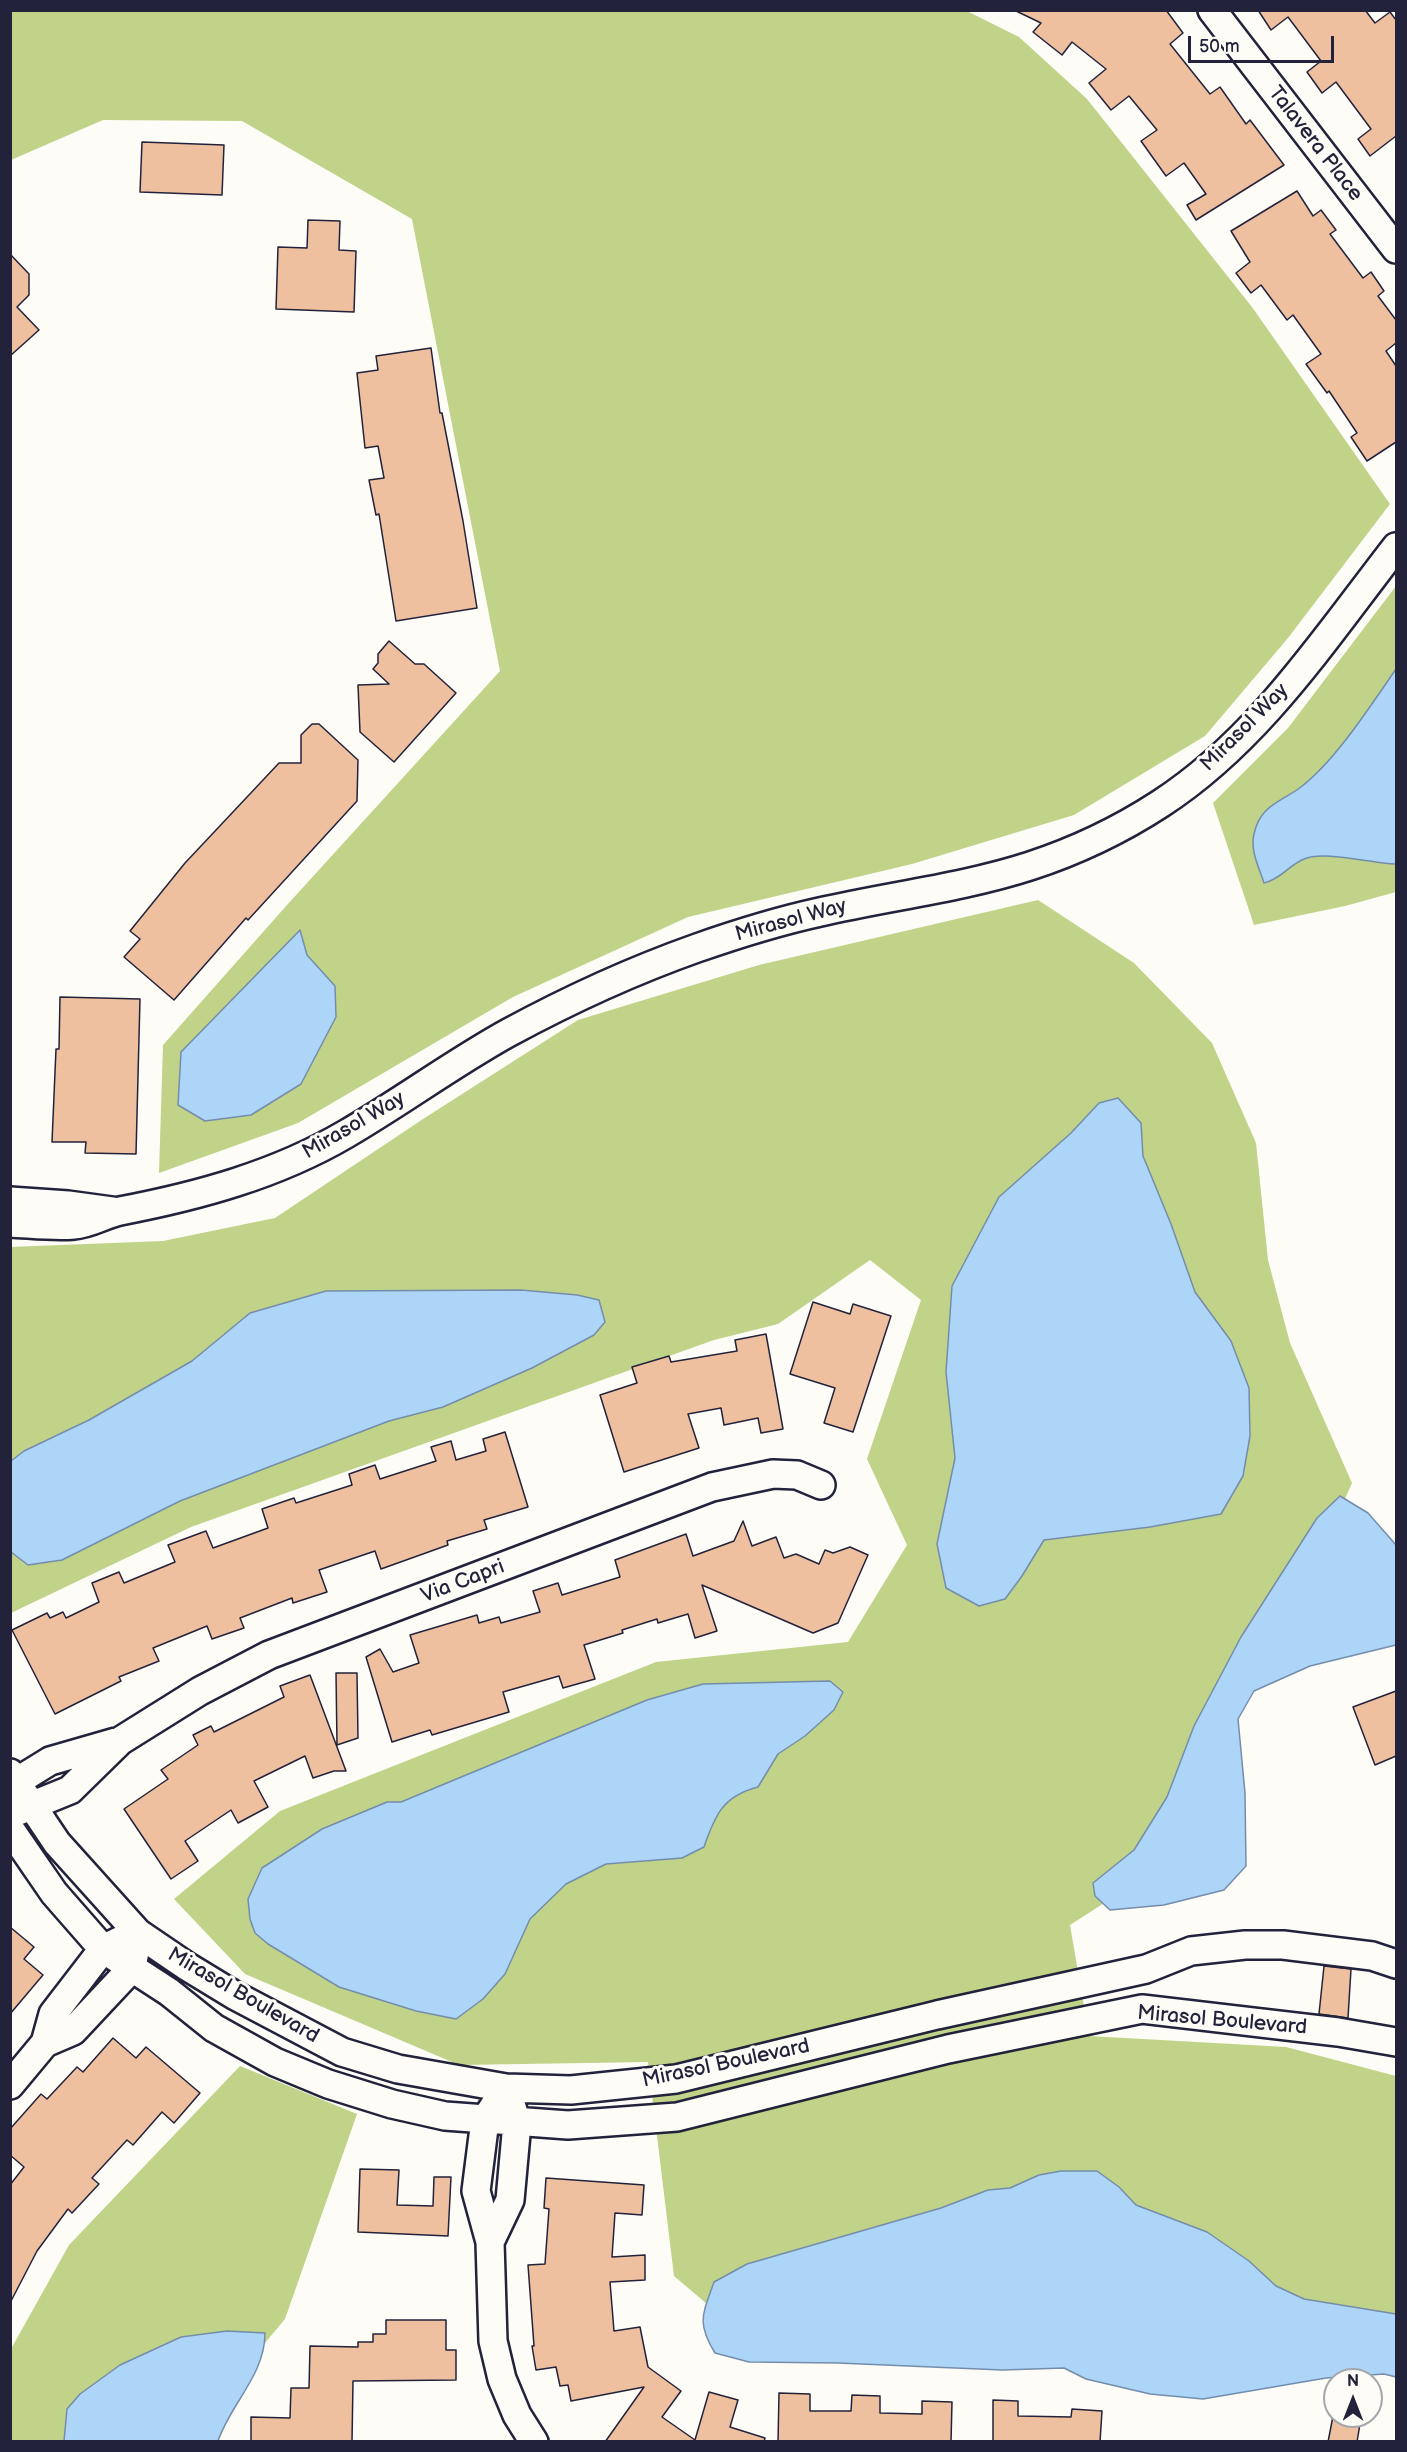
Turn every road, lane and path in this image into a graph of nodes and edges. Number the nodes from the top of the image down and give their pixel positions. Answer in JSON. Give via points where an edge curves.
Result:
{"nodes":[{"id":1,"x":1212,"y":10,"type":"edge"},
{"id":2,"x":1396,"y":249,"type":"edge"},
{"id":3,"x":1396,"y":547,"type":"edge"},
{"id":4,"x":10,"y":1201,"type":"edge"},
{"id":5,"x":116,"y":1212,"type":"junction"},
{"id":6,"x":10,"y":1223,"type":"edge"},
{"id":7,"x":821,"y":1485,"type":"dead end"},
{"id":8,"x":16,"y":1794,"type":"edge"},
{"id":9,"x":10,"y":1829,"type":"edge"},
{"id":10,"x":138,"y":1933,"type":"junction"},
{"id":11,"x":103,"y":1948,"type":"junction"},
{"id":12,"x":1396,"y":1964,"type":"edge"},
{"id":13,"x":132,"y":1968,"type":"junction"},
{"id":14,"x":1396,"y":2042,"type":"edge"},
{"id":15,"x":45,"y":2043,"type":"junction"},
{"id":16,"x":10,"y":2085,"type":"edge"},
{"id":17,"x":506,"y":2088,"type":"junction"},
{"id":18,"x":485,"y":2120,"type":"junction"},
{"id":19,"x":517,"y":2123,"type":"junction"},
{"id":20,"x":490,"y":2242,"type":"junction"},
{"id":21,"x":534,"y":2442,"type":"edge"}],
"edges":[{"from":1,"to":2,"type":"street","name":"Talavera Place"},
{"from":3,"to":5,"type":"street","name":"Mirasol Way","via":[[1274,704],[1242,738],[1162,803],[1122,827],[1028,867],[818,912],[658,963],[506,1034],[345,1135],[303,1156],[161,1205]]},
{"from":4,"to":5,"type":"street","name":"Mirasol Way"},
{"from":5,"to":6,"type":"street","name":"Mirasol Way","via":[[77,1225]]},
{"from":7,"to":8,"type":"street","name":"Via Capri","via":[[797,1476],[773,1474],[712,1487],[269,1655],[200,1691],[120,1741],[50,1761]]},
{"from":8,"to":10,"type":"street","name":"Mirasol Boulevard"},
{"from":9,"to":11,"type":"street","name":"Mirasol Boulevard","via":[[54,1893]]},
{"from":10,"to":11,"type":"street"},
{"from":10,"to":13,"type":"street"},
{"from":10,"to":17,"type":"street","name":"Mirasol Boulevard","via":[[234,1995],[342,2052],[398,2069]]},
{"from":11,"to":13,"type":"street","name":"Mirasol Boulevard"},
{"from":11,"to":15,"type":"street","via":[[53,2014]]},
{"from":12,"to":17,"type":"street","name":"Mirasol Boulevard","via":[[1372,1956],[1283,1945],[1191,1950],[1146,1969],[676,2079],[571,2091]]},
{"from":13,"to":15,"type":"street","via":[[73,2031]]},
{"from":13,"to":18,"type":"street","name":"Mirasol Boulevard","via":[[214,2028],[275,2062],[392,2104]]},
{"from":14,"to":19,"type":"street","name":"Mirasol Boulevard","via":[[1142,2009],[948,2049],[677,2117],[568,2125]]},
{"from":15,"to":16,"type":"street"},
{"from":17,"to":18,"type":"street"},
{"from":17,"to":19,"type":"street"},
{"from":18,"to":19,"type":"street","name":"Mirasol Boulevard"},
{"from":18,"to":20,"type":"street","via":[[476,2191]]},
{"from":19,"to":20,"type":"street","via":[[510,2200]]},
{"from":20,"to":21,"type":"street","via":[[493,2341],[502,2379]]}]}
